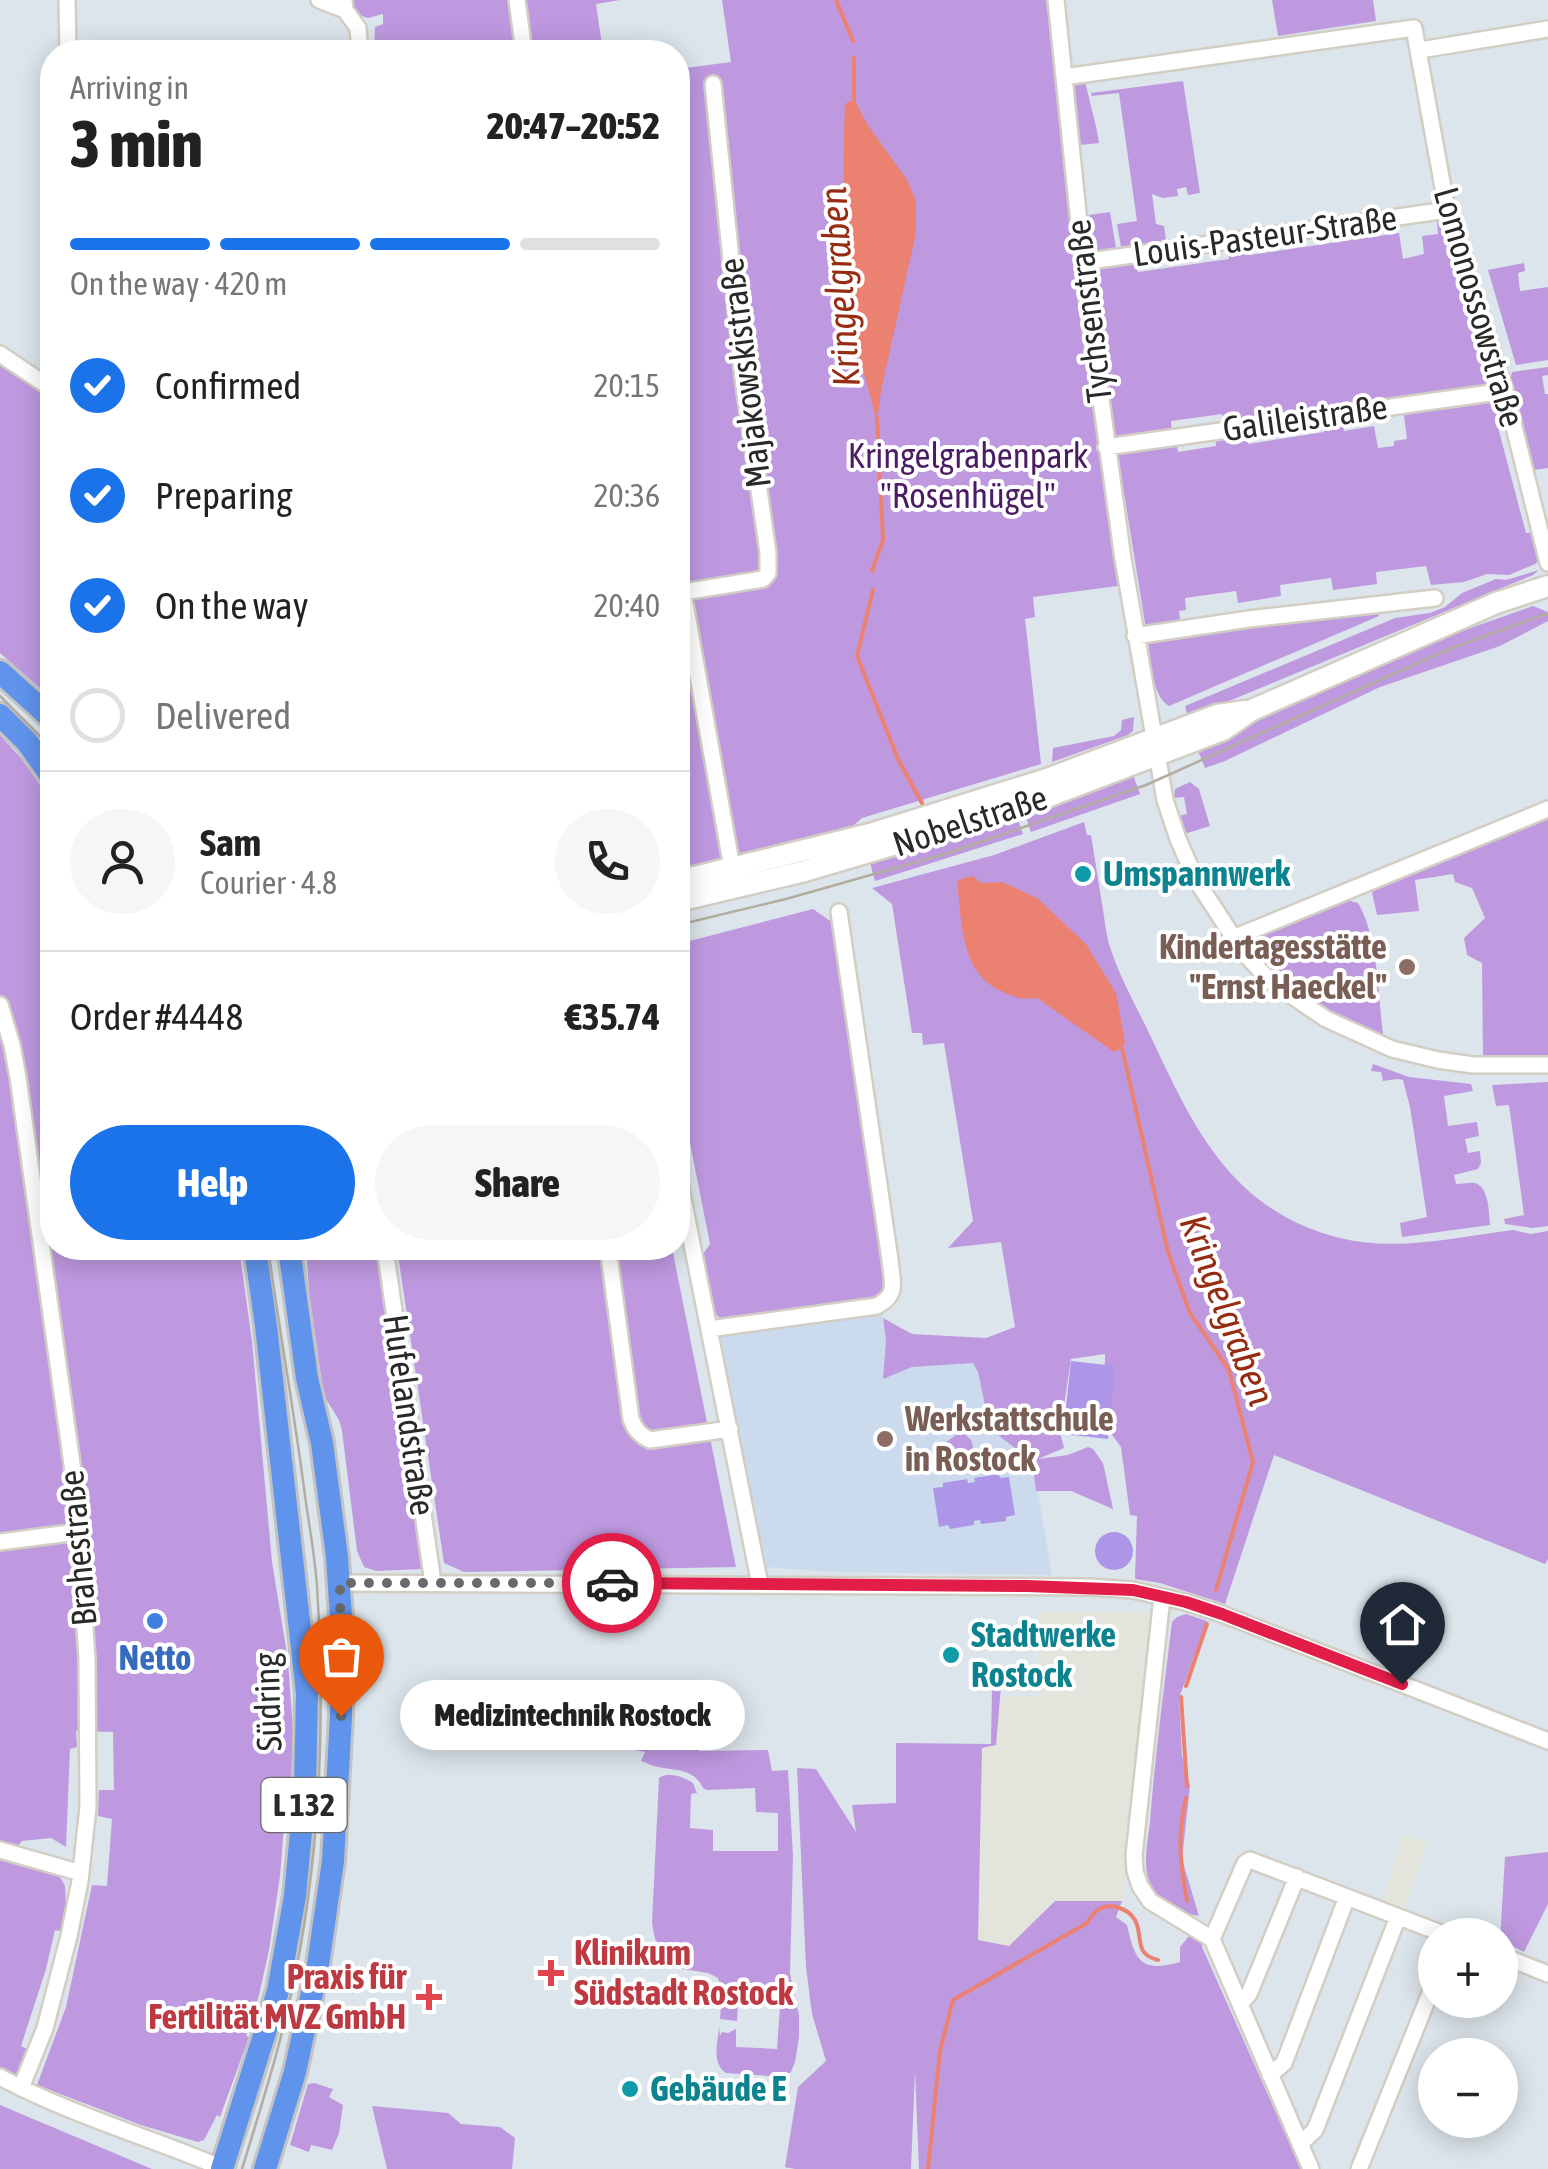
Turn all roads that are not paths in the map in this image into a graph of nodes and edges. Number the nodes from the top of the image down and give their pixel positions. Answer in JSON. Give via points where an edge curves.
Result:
{"nodes":[{"id":1,"x":67,"y":0,"type":"edge"},
{"id":2,"x":319,"y":0,"type":"edge"},
{"id":3,"x":517,"y":0,"type":"edge"},
{"id":4,"x":1056,"y":0,"type":"edge"},
{"id":5,"x":345,"y":5,"type":"edge"},
{"id":6,"x":1548,"y":29,"type":"edge"},
{"id":7,"x":68,"y":40,"type":"edge"},
{"id":8,"x":359,"y":40,"type":"edge"},
{"id":9,"x":522,"y":40,"type":"edge"},
{"id":10,"x":1420,"y":50,"type":"junction"},
{"id":11,"x":1068,"y":76,"type":"junction"},
{"id":12,"x":713,"y":84,"type":"dead end"},
{"id":13,"x":1447,"y":210,"type":"junction"},
{"id":14,"x":1083,"y":262,"type":"junction"},
{"id":15,"x":0,"y":354,"type":"edge"},
{"id":16,"x":40,"y":380,"type":"edge"},
{"id":17,"x":1505,"y":391,"type":"junction"},
{"id":18,"x":1106,"y":446,"type":"junction"},
{"id":19,"x":1548,"y":563,"type":"edge"},
{"id":20,"x":1548,"y":586,"type":"edge"},
{"id":21,"x":690,"y":591,"type":"edge"},
{"id":22,"x":1435,"y":598,"type":"dead end"},
{"id":23,"x":1135,"y":636,"type":"junction"},
{"id":24,"x":690,"y":646,"type":"edge"},
{"id":25,"x":0,"y":672,"type":"edge"},
{"id":26,"x":40,"y":708,"type":"edge"},
{"id":27,"x":0,"y":715,"type":"edge"},
{"id":28,"x":1155,"y":747,"type":"junction"},
{"id":29,"x":40,"y":760,"type":"edge"},
{"id":30,"x":1548,"y":809,"type":"edge"},
{"id":31,"x":732,"y":868,"type":"junction"},
{"id":32,"x":690,"y":879,"type":"edge"},
{"id":33,"x":690,"y":898,"type":"edge"},
{"id":34,"x":839,"y":912,"type":"dead end"},
{"id":35,"x":1233,"y":938,"type":"junction"},
{"id":36,"x":0,"y":1005,"type":"edge"},
{"id":37,"x":1548,"y":1064,"type":"edge"},
{"id":38,"x":690,"y":1234,"type":"edge"},
{"id":39,"x":40,"y":1237,"type":"edge"},
{"id":40,"x":43,"y":1260,"type":"edge"},
{"id":41,"x":256,"y":1260,"type":"edge"},
{"id":42,"x":291,"y":1260,"type":"edge"},
{"id":43,"x":386,"y":1260,"type":"edge"},
{"id":44,"x":610,"y":1260,"type":"edge"},
{"id":45,"x":709,"y":1329,"type":"junction"},
{"id":46,"x":730,"y":1428,"type":"junction"},
{"id":47,"x":77,"y":1532,"type":"junction"},
{"id":48,"x":0,"y":1542,"type":"edge"},
{"id":49,"x":295,"y":1583,"type":"junction"},
{"id":50,"x":340,"y":1583,"type":"junction"},
{"id":51,"x":433,"y":1584,"type":"junction"},
{"id":52,"x":760,"y":1584,"type":"junction"},
{"id":53,"x":1162,"y":1596,"type":"junction"},
{"id":54,"x":1548,"y":1740,"type":"edge"},
{"id":55,"x":0,"y":1850,"type":"edge"},
{"id":56,"x":80,"y":1872,"type":"junction"},
{"id":57,"x":1297,"y":1877,"type":"junction"},
{"id":58,"x":1347,"y":1898,"type":"junction"},
{"id":59,"x":1398,"y":1917,"type":"junction"},
{"id":60,"x":1418,"y":1925,"type":"edge"},
{"id":61,"x":1212,"y":1939,"type":"junction"},
{"id":62,"x":1518,"y":1962,"type":"edge"},
{"id":63,"x":1548,"y":1974,"type":"edge"},
{"id":64,"x":1240,"y":2004,"type":"junction"},
{"id":65,"x":1420,"y":2018,"type":"edge"},
{"id":66,"x":1270,"y":2075,"type":"junction"},
{"id":67,"x":0,"y":2077,"type":"edge"},
{"id":68,"x":21,"y":2088,"type":"junction"},
{"id":69,"x":1300,"y":2144,"type":"junction"},
{"id":70,"x":223,"y":2169,"type":"edge"},
{"id":71,"x":265,"y":2169,"type":"edge"},
{"id":72,"x":1311,"y":2169,"type":"edge"},
{"id":73,"x":1359,"y":2169,"type":"edge"}],
"edges":[{"from":1,"to":7,"type":"street"},
{"from":2,"to":5,"type":"street"},
{"from":3,"to":9,"type":"street"},
{"from":4,"to":11,"type":"street","name":"Tychsenstraße"},
{"from":5,"to":8,"type":"street"},
{"from":6,"to":10,"type":"street"},
{"from":10,"to":11,"type":"street","via":[[1414,28]]},
{"from":10,"to":13,"type":"street","name":"Lomonossowstraße"},
{"from":11,"to":14,"type":"street","name":"Tychsenstraße"},
{"from":12,"to":21,"type":"street","name":"Majakowskistraße","via":[[768,573],[763,580]]},
{"from":13,"to":14,"type":"street","name":"Louis-Pasteur-Straße"},
{"from":13,"to":17,"type":"street","name":"Lomonossowstraße"},
{"from":14,"to":18,"type":"street","name":"Tychsenstraße"},
{"from":15,"to":16,"type":"street"},
{"from":17,"to":18,"type":"street","name":"Galileistraße"},
{"from":17,"to":19,"type":"street","name":"Lomonossowstraße"},
{"from":18,"to":23,"type":"street","name":"Tychsenstraße"},
{"from":20,"to":28,"type":"main road","name":"Nobelstraße","via":[[1496,602],[1252,710],[1217,715]]},
{"from":22,"to":23,"type":"street"},
{"from":23,"to":28,"type":"street","name":"Tychsenstraße"},
{"from":24,"to":31,"type":"street","name":"Majakowskistraße"},
{"from":25,"to":26,"type":"main road"},
{"from":27,"to":29,"type":"main road"},
{"from":28,"to":31,"type":"main road","name":"Nobelstraße","via":[[859,837]]},
{"from":28,"to":33,"type":"main road","name":"Nobelstraße","via":[[1018,808]]},
{"from":28,"to":35,"type":"street","name":"Tychsenstraße","via":[[1168,812],[1190,866]]},
{"from":30,"to":35,"type":"street"},
{"from":31,"to":32,"type":"main road","name":"Nobelstraße"},
{"from":34,"to":45,"type":"street","via":[[893,1291],[877,1306]]},
{"from":35,"to":37,"type":"street","name":"Tychsenstraße","via":[[1289,996],[1376,1042],[1455,1062]]},
{"from":36,"to":39,"type":"street","name":"Brahestraße","via":[[18,1077]]},
{"from":38,"to":45,"type":"street"},
{"from":40,"to":47,"type":"street","name":"Brahestraße"},
{"from":41,"to":49,"type":"main road","name":"Südring","number":"L 132"},
{"from":42,"to":50,"type":"main road","name":"Südring","number":"L 132"},
{"from":43,"to":51,"type":"street","name":"Hufelandstraße"},
{"from":44,"to":46,"type":"street","via":[[634,1428],[650,1440]]},
{"from":45,"to":46,"type":"street"},
{"from":46,"to":52,"type":"street"},
{"from":47,"to":48,"type":"street"},
{"from":47,"to":56,"type":"street","name":"Brahestraße","via":[[88,1681],[88,1806]]},
{"from":49,"to":50,"type":"main road"},
{"from":49,"to":70,"type":"main road","name":"Südring","number":"L 132","via":[[307,1734],[295,1896],[278,1990]]},
{"from":50,"to":51,"type":"street"},
{"from":50,"to":71,"type":"main road","name":"Südring","number":"L 132","via":[[333,1861],[305,2030]]},
{"from":51,"to":52,"type":"street"},
{"from":52,"to":53,"type":"street","via":[[1090,1588]]},
{"from":53,"to":54,"type":"street"},
{"from":53,"to":61,"type":"street","via":[[1134,1871],[1150,1901]]},
{"from":55,"to":56,"type":"street"},
{"from":56,"to":68,"type":"street","name":"Brahestraße","via":[[53,2003]]},
{"from":57,"to":58,"type":"street"},
{"from":57,"to":61,"type":"street","via":[[1261,1862],[1245,1863]]},
{"from":57,"to":64,"type":"street","via":[[1250,1994]]},
{"from":58,"to":59,"type":"street"},
{"from":58,"to":66,"type":"street","via":[[1284,2063]]},
{"from":59,"to":60,"type":"street"},
{"from":59,"to":69,"type":"street","via":[[1315,2130]]},
{"from":61,"to":64,"type":"street"},
{"from":62,"to":63,"type":"street"},
{"from":64,"to":66,"type":"street"},
{"from":65,"to":73,"type":"street"},
{"from":66,"to":69,"type":"street"},
{"from":67,"to":68,"type":"street"},
{"from":68,"to":70,"type":"street"},
{"from":69,"to":72,"type":"street"}]}
